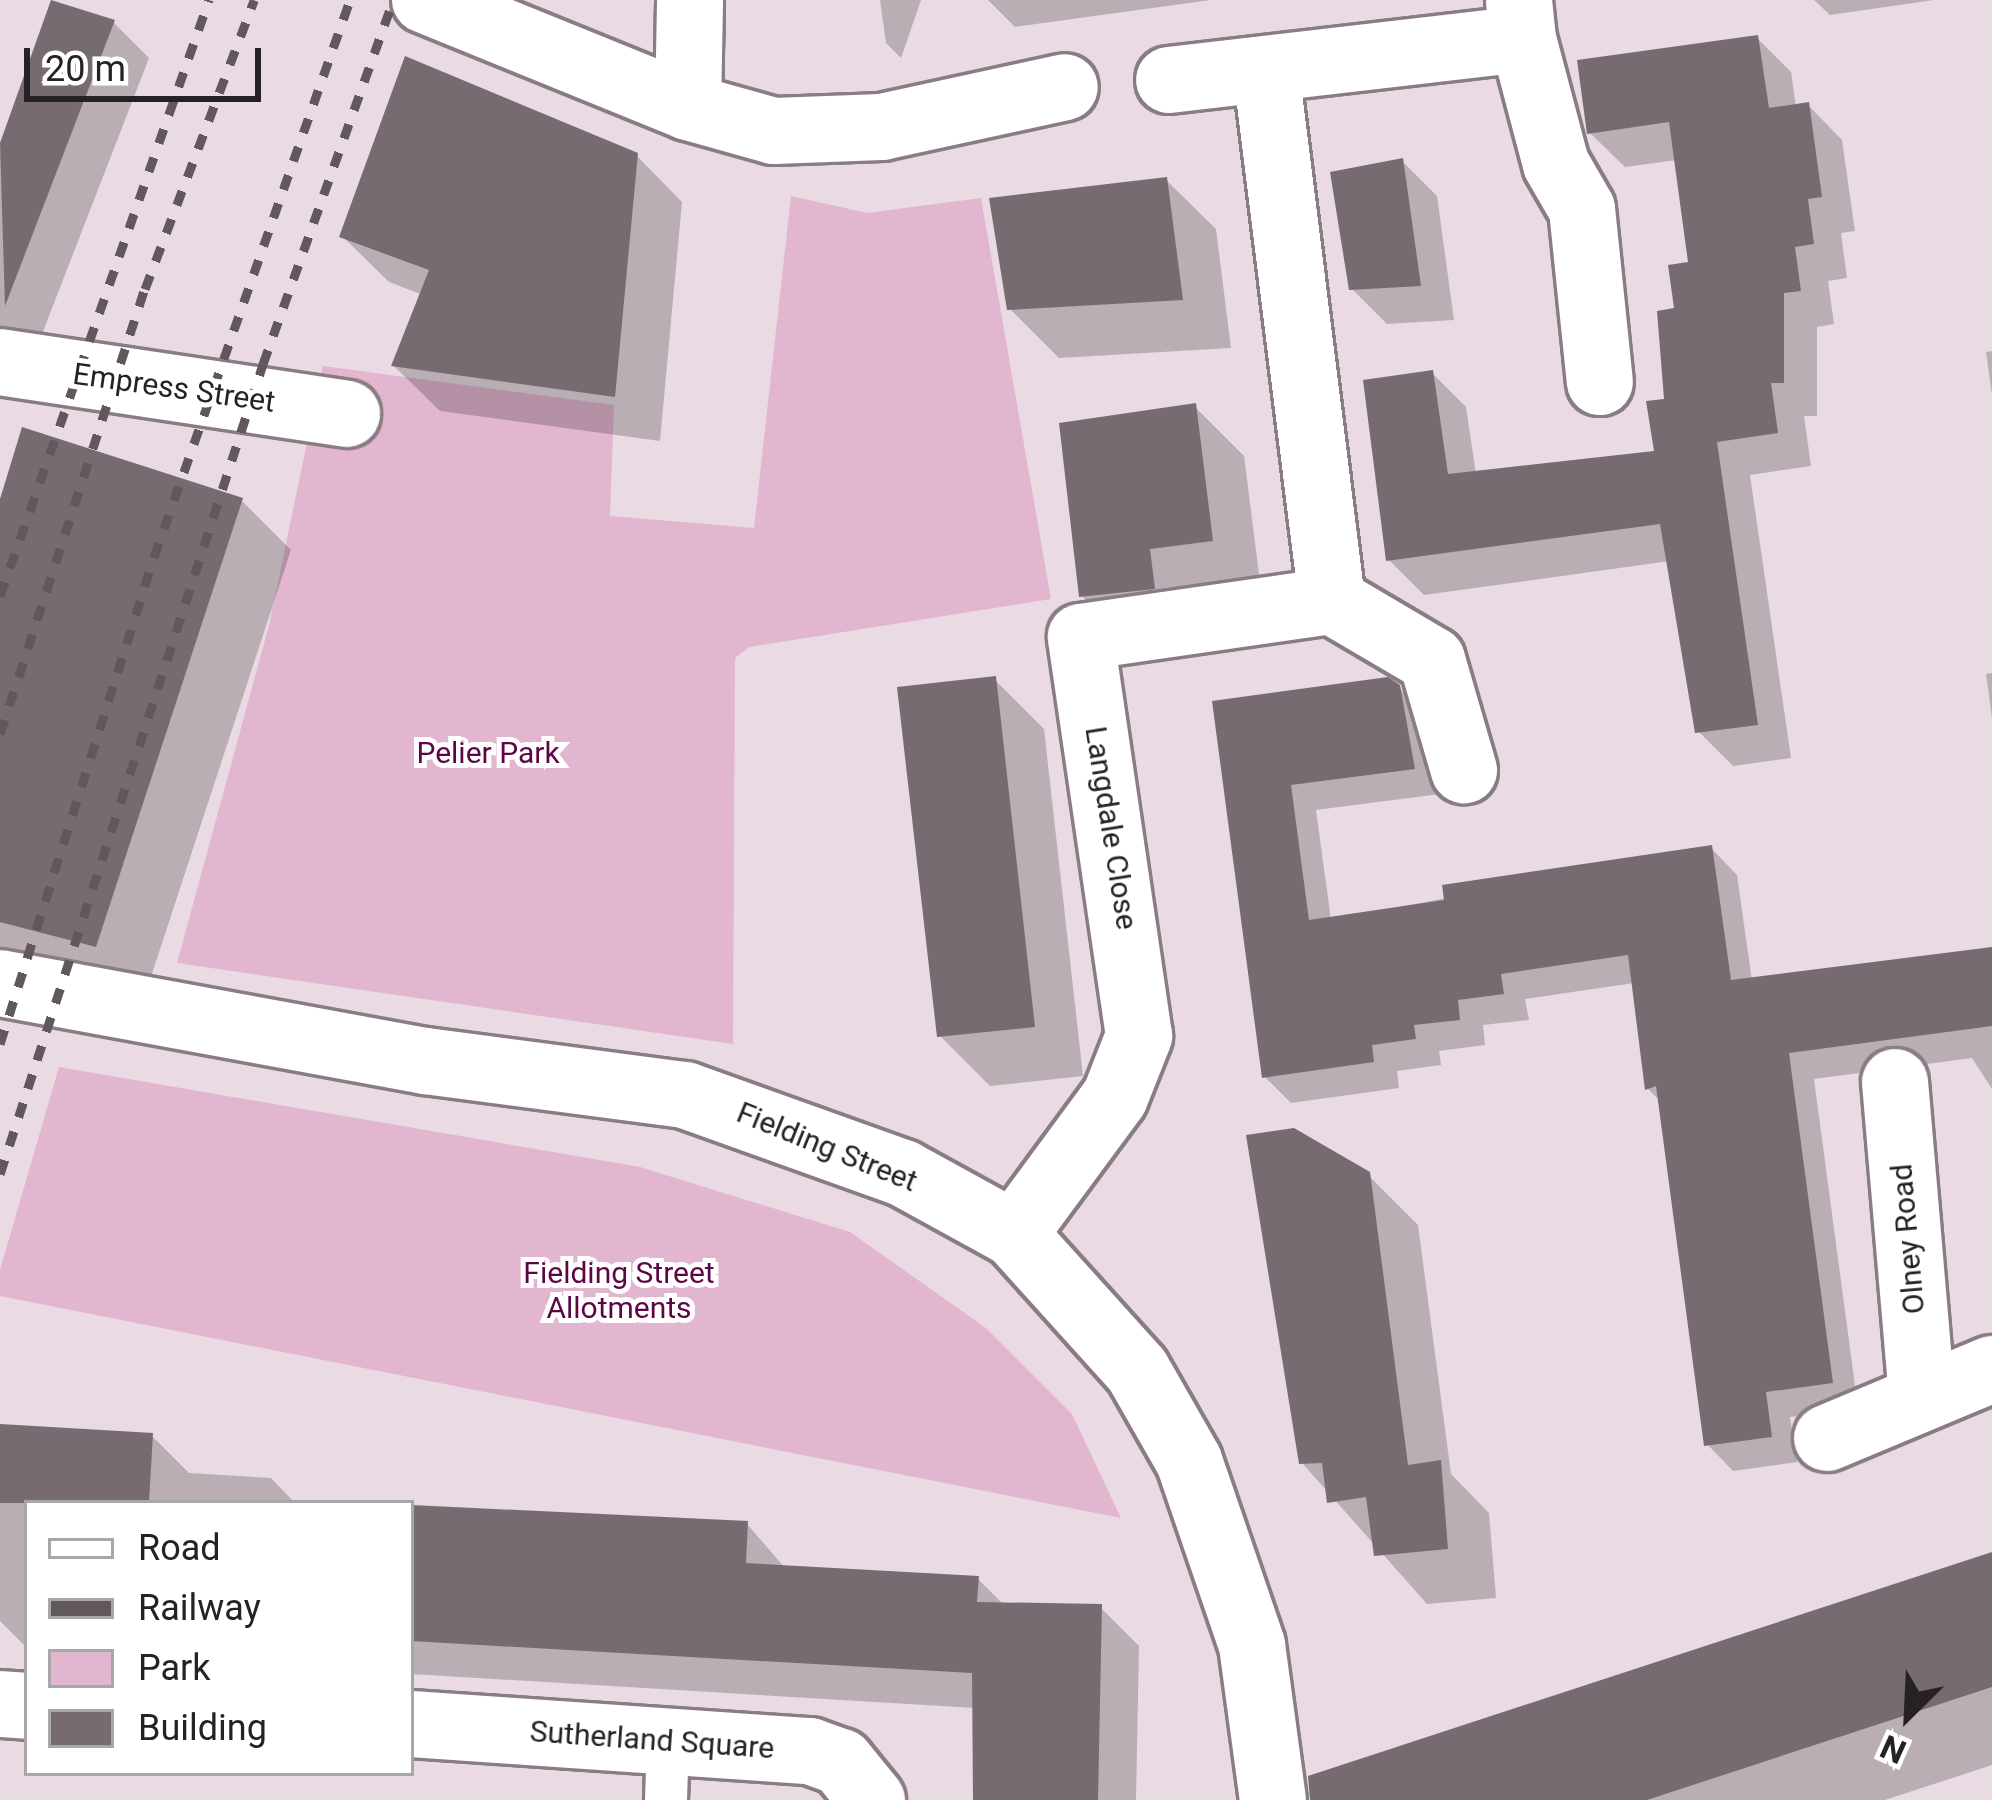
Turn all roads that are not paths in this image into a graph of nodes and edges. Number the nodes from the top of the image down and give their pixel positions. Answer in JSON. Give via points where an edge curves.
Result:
{"nodes":[{"id":1,"x":690,"y":0,"type":"edge"},
{"id":2,"x":464,"y":7,"type":"edge"},
{"id":3,"x":1521,"y":20,"type":"edge"},
{"id":4,"x":1266,"y":70,"type":"junction"},
{"id":5,"x":1169,"y":80,"type":"dead end"},
{"id":6,"x":1065,"y":87,"type":"dead end"},
{"id":7,"x":688,"y":107,"type":"junction"},
{"id":8,"x":0,"y":362,"type":"edge"},
{"id":9,"x":1600,"y":382,"type":"dead end"},
{"id":10,"x":347,"y":413,"type":"dead end"},
{"id":11,"x":1332,"y":601,"type":"junction"},
{"id":12,"x":1464,"y":770,"type":"dead end"},
{"id":13,"x":0,"y":983,"type":"edge"},
{"id":14,"x":1894,"y":1082,"type":"dead end"},
{"id":15,"x":1014,"y":1234,"type":"junction"},
{"id":16,"x":1992,"y":1369,"type":"edge"},
{"id":17,"x":1922,"y":1396,"type":"junction"},
{"id":18,"x":1827,"y":1438,"type":"dead end"},
{"id":19,"x":414,"y":1725,"type":"edge"},
{"id":20,"x":667,"y":1770,"type":"edge"},
{"id":21,"x":872,"y":1800,"type":"edge"},
{"id":22,"x":1273,"y":1800,"type":"edge"}],
"edges":[{"from":1,"to":7,"type":"street"},
{"from":2,"to":7,"type":"street"},
{"from":3,"to":4,"type":"street"},
{"from":3,"to":9,"type":"street","via":[[1556,164],[1582,209]]},
{"from":4,"to":5,"type":"street"},
{"from":4,"to":11,"type":"street"},
{"from":6,"to":7,"type":"street","via":[[976,110],[810,134]]},
{"from":8,"to":10,"type":"street","name":"Empress Street"},
{"from":11,"to":12,"type":"street","via":[[1432,660]]},
{"from":11,"to":15,"type":"street","name":"Langdale Close","via":[[1081,637],[1139,1036],[1115,1096]]},
{"from":13,"to":15,"type":"street","name":"Fielding Street","via":[[427,1061],[685,1095],[903,1173]]},
{"from":14,"to":17,"type":"street","name":"Olney Road"},
{"from":15,"to":22,"type":"street","name":"Fielding Street","via":[[1137,1370],[1189,1461],[1252,1645]]},
{"from":16,"to":17,"type":"street"},
{"from":17,"to":18,"type":"street"},
{"from":19,"to":20,"type":"street","name":"Sutherland Square"},
{"from":20,"to":21,"type":"street","name":"Sutherland Square","via":[[810,1751],[841,1762]]}]}
